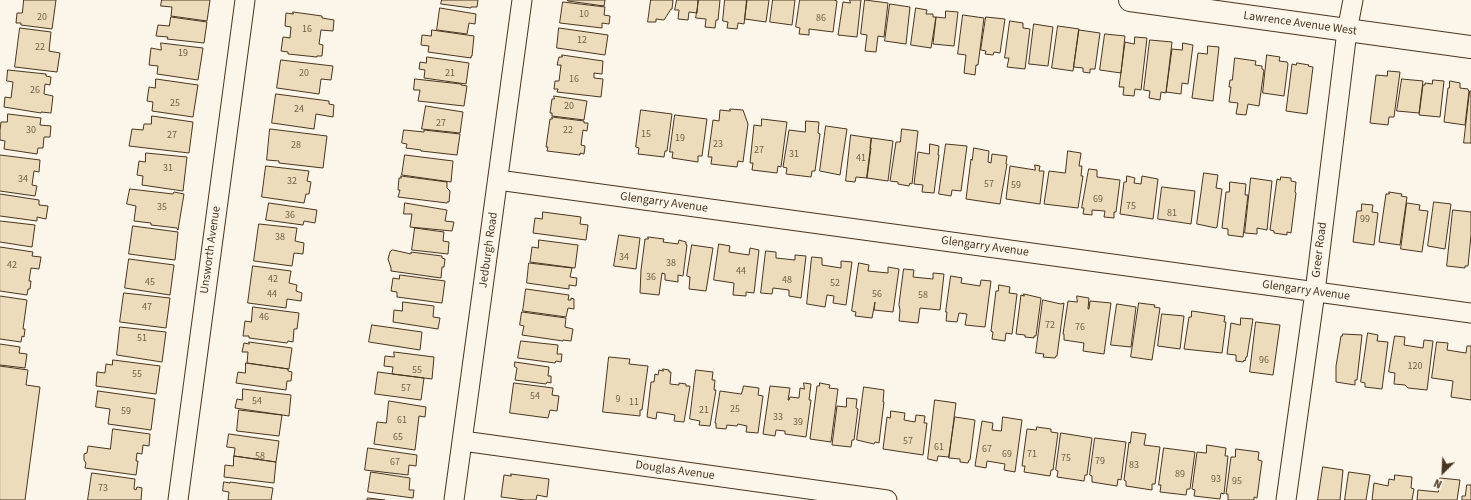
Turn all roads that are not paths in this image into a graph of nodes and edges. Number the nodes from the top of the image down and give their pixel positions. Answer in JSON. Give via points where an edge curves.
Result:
{"nodes":[{"id":1,"x":245,"y":0,"type":"edge"},
{"id":2,"x":522,"y":0,"type":"edge"},
{"id":3,"x":1130,"y":0,"type":"edge"},
{"id":4,"x":1352,"y":0,"type":"edge"},
{"id":5,"x":1347,"y":31,"type":"junction"},
{"id":6,"x":1471,"y":47,"type":"edge"},
{"id":7,"x":498,"y":180,"type":"junction"},
{"id":8,"x":1315,"y":292,"type":"junction"},
{"id":9,"x":1471,"y":313,"type":"edge"},
{"id":10,"x":463,"y":441,"type":"junction"},
{"id":11,"x":178,"y":500,"type":"edge"},
{"id":12,"x":454,"y":500,"type":"edge"},
{"id":13,"x":887,"y":500,"type":"edge"},
{"id":14,"x":1286,"y":500,"type":"edge"}],
"edges":[{"from":1,"to":11,"type":"street","name":"Unsworth Avenue"},
{"from":2,"to":7,"type":"street","name":"Jedburgh Road"},
{"from":3,"to":5,"type":"main road","name":"Lawrence Avenue West"},
{"from":4,"to":5,"type":"street","name":"Greer Road"},
{"from":5,"to":6,"type":"main road","name":"Lawrence Avenue West"},
{"from":5,"to":8,"type":"street","name":"Greer Road"},
{"from":7,"to":8,"type":"street","name":"Glengarry Avenue"},
{"from":7,"to":10,"type":"street","name":"Jedburgh Road"},
{"from":8,"to":9,"type":"street","name":"Glengarry Avenue"},
{"from":8,"to":14,"type":"street","name":"Greer Road"},
{"from":10,"to":12,"type":"street","name":"Jedburgh Road"},
{"from":10,"to":13,"type":"street","name":"Douglas Avenue"}]}
